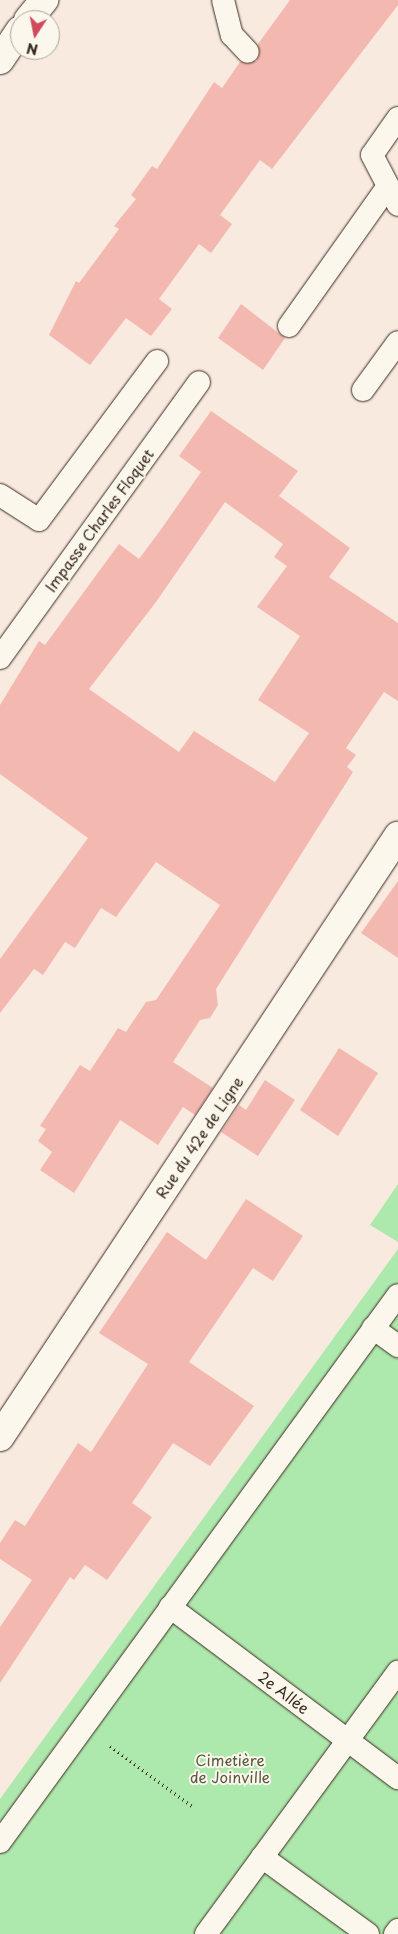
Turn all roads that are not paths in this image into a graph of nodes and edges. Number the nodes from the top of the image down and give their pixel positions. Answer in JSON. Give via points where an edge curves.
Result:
{"nodes":[{"id":1,"x":44,"y":0,"type":"edge"},
{"id":2,"x":222,"y":0,"type":"edge"},
{"id":3,"x":36,"y":10,"type":"edge"},
{"id":4,"x":10,"y":45,"type":"edge"},
{"id":5,"x":248,"y":52,"type":"dead end"},
{"id":6,"x":0,"y":60,"type":"edge"},
{"id":7,"x":398,"y":118,"type":"edge"},
{"id":8,"x":393,"y":196,"type":"edge"},
{"id":9,"x":289,"y":326,"type":"dead end"},
{"id":10,"x":398,"y":342,"type":"edge"},
{"id":11,"x":157,"y":361,"type":"dead end"},
{"id":12,"x":198,"y":382,"type":"dead end"},
{"id":13,"x":363,"y":390,"type":"dead end"},
{"id":14,"x":0,"y":495,"type":"edge"},
{"id":15,"x":0,"y":658,"type":"edge"},
{"id":16,"x":398,"y":836,"type":"edge"},
{"id":17,"x":398,"y":1295,"type":"edge"},
{"id":18,"x":373,"y":1328,"type":"junction"},
{"id":19,"x":398,"y":1346,"type":"edge"},
{"id":20,"x":0,"y":1437,"type":"edge"},
{"id":21,"x":170,"y":1607,"type":"junction"},
{"id":22,"x":398,"y":1672,"type":"edge"},
{"id":23,"x":348,"y":1740,"type":"junction"},
{"id":24,"x":398,"y":1778,"type":"edge"},
{"id":25,"x":0,"y":1842,"type":"edge"},
{"id":26,"x":262,"y":1857,"type":"junction"},
{"id":27,"x":398,"y":1930,"type":"edge"},
{"id":28,"x":206,"y":1934,"type":"edge"},
{"id":29,"x":368,"y":1934,"type":"edge"},
{"id":30,"x":395,"y":1934,"type":"edge"}],
"edges":[{"from":1,"to":3,"type":"street"},
{"from":2,"to":5,"type":"lane","via":[[232,34]]},
{"from":4,"to":6,"type":"street"},
{"from":7,"to":8,"type":"lane","via":[[372,155]]},
{"from":8,"to":9,"type":"lane"},
{"from":10,"to":13,"type":"lane"},
{"from":11,"to":14,"type":"lane","via":[[39,520]]},
{"from":12,"to":15,"type":"lane","name":"Impasse Charles Floquet"},
{"from":16,"to":20,"type":"street","name":"Rue du 42e de Ligne"},
{"from":17,"to":18,"type":"lane"},
{"from":18,"to":19,"type":"lane"},
{"from":18,"to":21,"type":"lane"},
{"from":21,"to":23,"type":"lane","name":"2e Allée"},
{"from":21,"to":25,"type":"lane"},
{"from":22,"to":23,"type":"lane"},
{"from":23,"to":24,"type":"lane","name":"2e Allée"},
{"from":23,"to":26,"type":"lane"},
{"from":26,"to":28,"type":"lane"},
{"from":26,"to":29,"type":"lane"},
{"from":27,"to":30,"type":"lane"}]}
